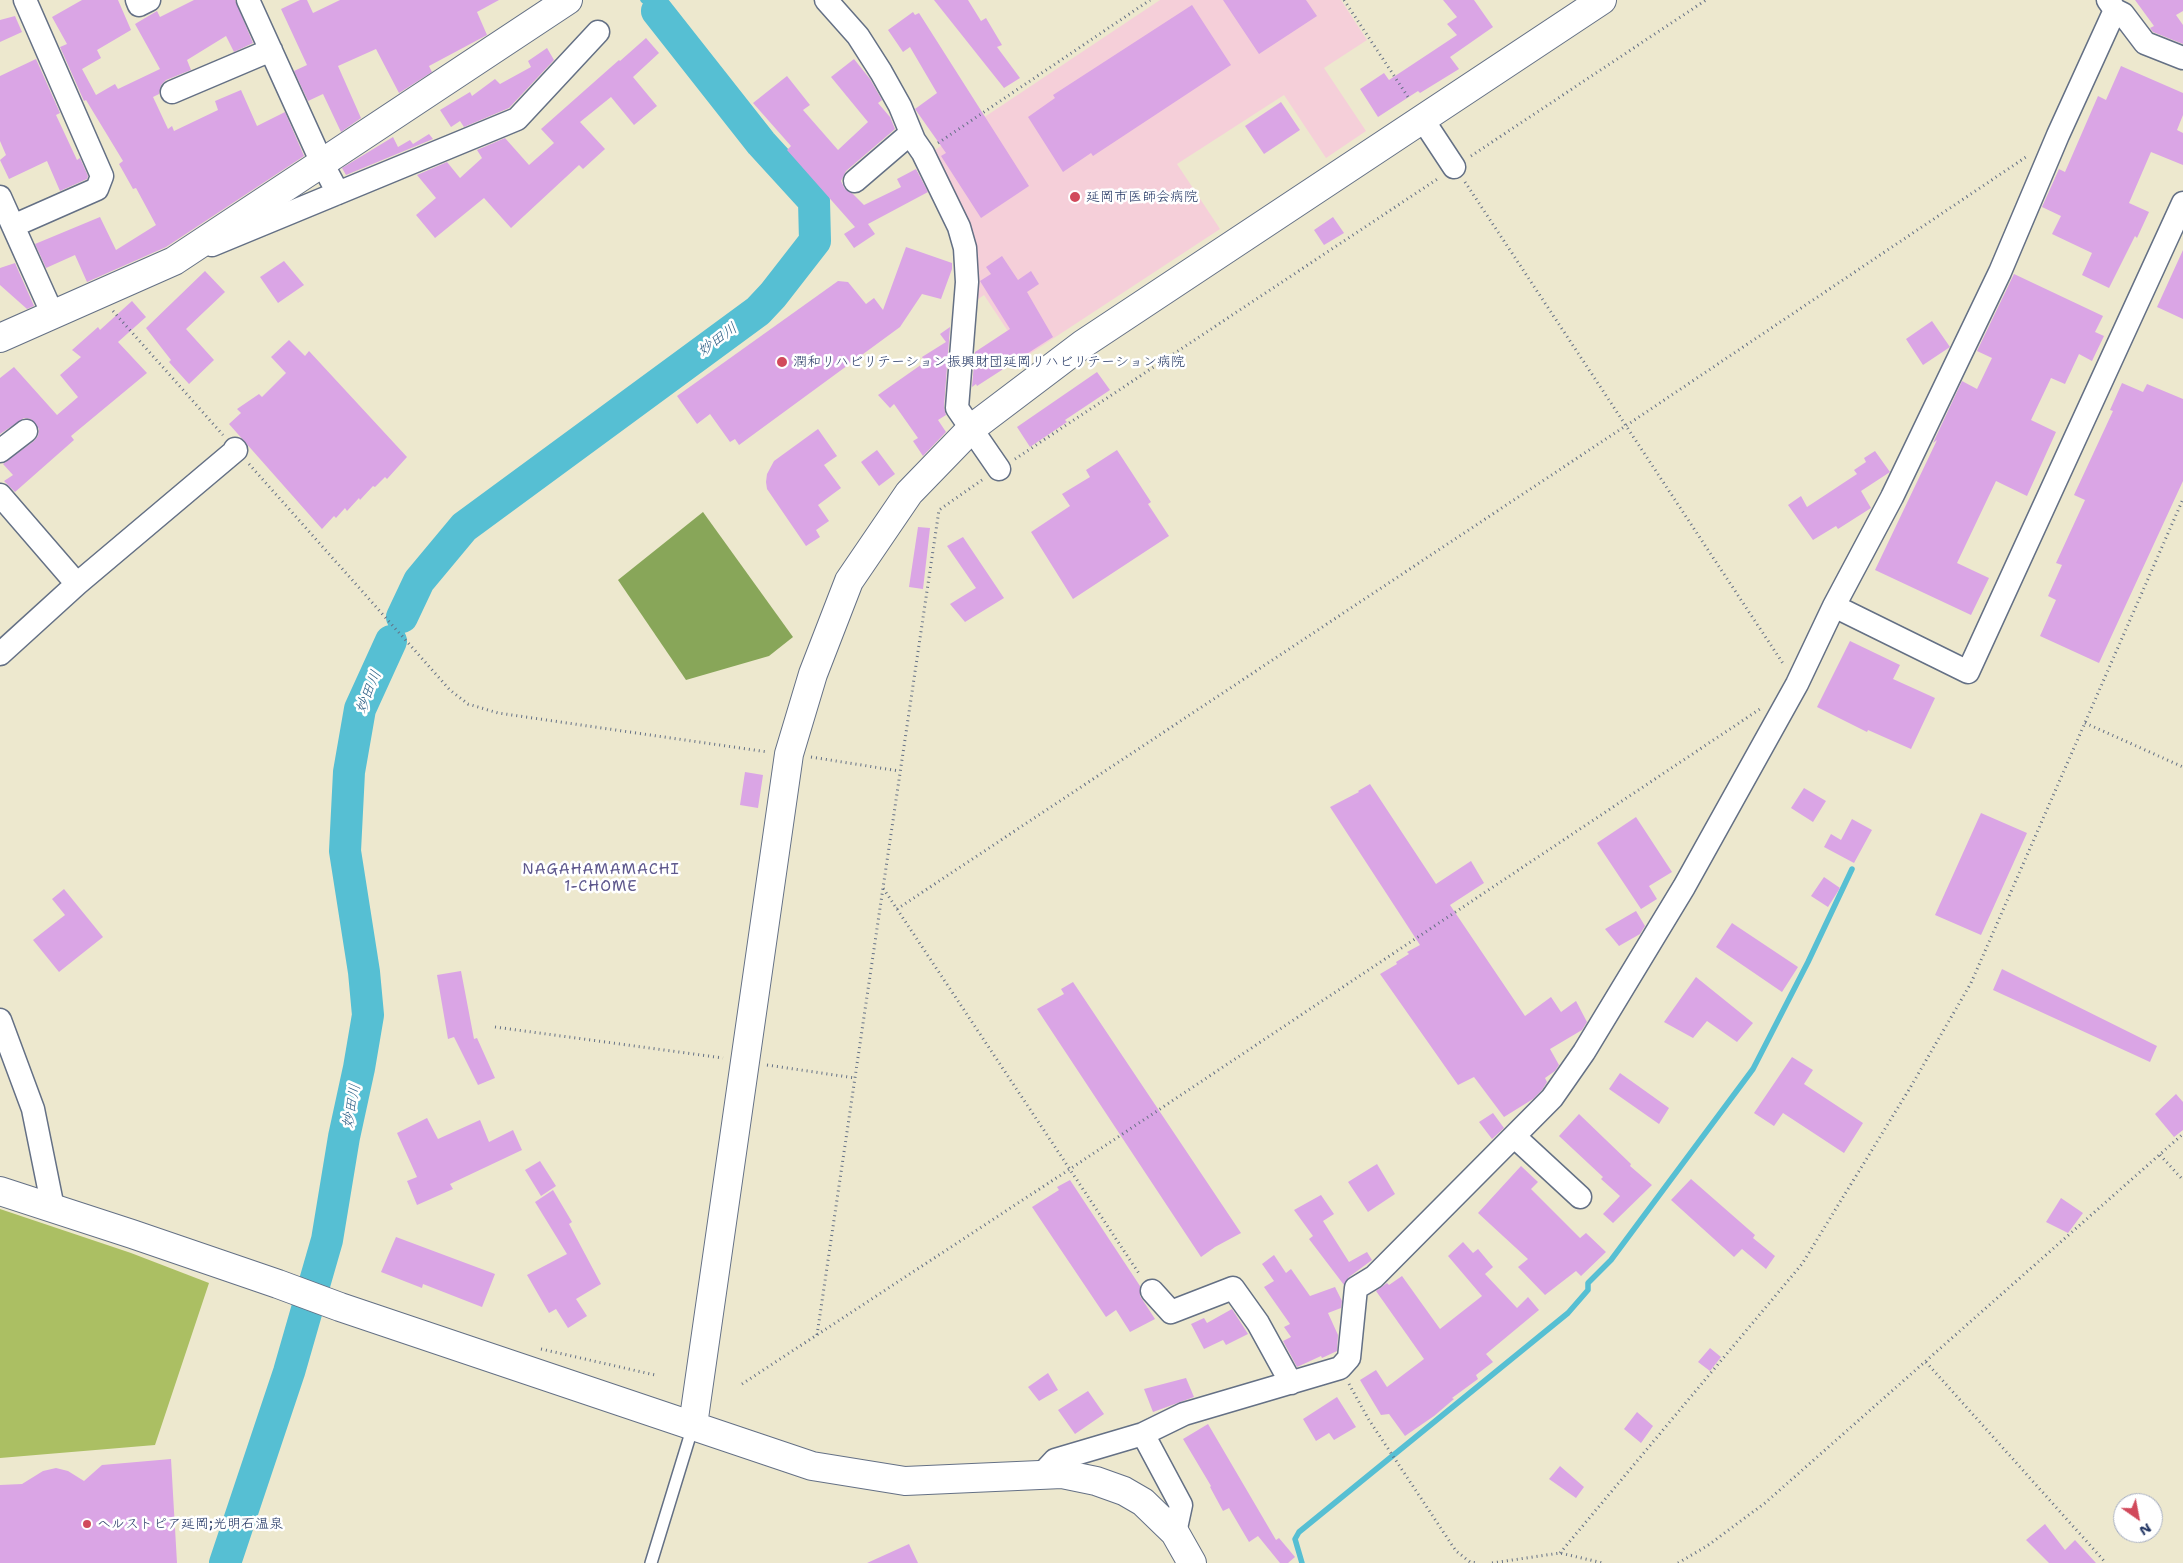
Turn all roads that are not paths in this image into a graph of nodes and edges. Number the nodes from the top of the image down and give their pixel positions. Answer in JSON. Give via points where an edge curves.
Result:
{"nodes":[{"id":1,"x":25,"y":0,"type":"edge"},
{"id":2,"x":137,"y":0,"type":"edge"},
{"id":3,"x":149,"y":0,"type":"edge"},
{"id":4,"x":568,"y":0,"type":"edge"},
{"id":5,"x":826,"y":0,"type":"edge"},
{"id":6,"x":1602,"y":0,"type":"edge"},
{"id":7,"x":251,"y":1,"type":"edge"},
{"id":8,"x":2112,"y":5,"type":"edge"},
{"id":9,"x":598,"y":32,"type":"dead end"},
{"id":10,"x":271,"y":50,"type":"junction"},
{"id":11,"x":2183,"y":58,"type":"edge"},
{"id":12,"x":172,"y":92,"type":"dead end"},
{"id":13,"x":1423,"y":120,"type":"junction"},
{"id":14,"x":911,"y":133,"type":"junction"},
{"id":15,"x":322,"y":163,"type":"junction"},
{"id":16,"x":1454,"y":167,"type":"road end"},
{"id":17,"x":855,"y":181,"type":"dead end"},
{"id":18,"x":338,"y":193,"type":"junction"},
{"id":19,"x":0,"y":197,"type":"edge"},
{"id":20,"x":2183,"y":203,"type":"edge"},
{"id":21,"x":13,"y":226,"type":"junction"},
{"id":22,"x":174,"y":261,"type":"junction"},
{"id":23,"x":53,"y":316,"type":"junction"},
{"id":24,"x":0,"y":338,"type":"edge"},
{"id":25,"x":972,"y":428,"type":"junction"},
{"id":26,"x":26,"y":431,"type":"dead end"},
{"id":27,"x":236,"y":449,"type":"road end"},
{"id":28,"x":0,"y":451,"type":"edge"},
{"id":29,"x":999,"y":469,"type":"road end"},
{"id":30,"x":0,"y":495,"type":"edge"},
{"id":31,"x":78,"y":584,"type":"junction"},
{"id":32,"x":1834,"y":606,"type":"junction"},
{"id":33,"x":0,"y":654,"type":"edge"},
{"id":34,"x":0,"y":1020,"type":"edge"},
{"id":35,"x":1515,"y":1137,"type":"junction"},
{"id":36,"x":0,"y":1191,"type":"edge"},
{"id":37,"x":1580,"y":1197,"type":"dead end"},
{"id":38,"x":53,"y":1208,"type":"junction"},
{"id":39,"x":1152,"y":1291,"type":"road end"},
{"id":40,"x":1291,"y":1383,"type":"junction"},
{"id":41,"x":693,"y":1425,"type":"junction"},
{"id":42,"x":1142,"y":1434,"type":"junction"},
{"id":43,"x":1042,"y":1474,"type":"junction"},
{"id":44,"x":1175,"y":1533,"type":"junction"},
{"id":45,"x":651,"y":1563,"type":"edge"},
{"id":46,"x":1192,"y":1563,"type":"edge"}],
"edges":[{"from":1,"to":21,"type":"street","via":[[102,176],[97,189]]},
{"from":2,"to":3,"type":"street","via":[[139,5]]},
{"from":4,"to":15,"type":"street"},
{"from":5,"to":14,"type":"street","via":[[858,36],[900,106]]},
{"from":6,"to":13,"type":"street"},
{"from":7,"to":10,"type":"street"},
{"from":8,"to":11,"type":"street","via":[[2124,14],[2145,44]]},
{"from":8,"to":32,"type":"street","via":[[2000,272],[1892,497]]},
{"from":9,"to":18,"type":"street","via":[[517,119]]},
{"from":10,"to":12,"type":"street"},
{"from":10,"to":15,"type":"street"},
{"from":13,"to":16,"type":"street"},
{"from":13,"to":25,"type":"street","via":[[1083,344]]},
{"from":14,"to":17,"type":"street"},
{"from":14,"to":25,"type":"street","via":[[959,227],[965,248],[967,282],[957,408]]},
{"from":15,"to":18,"type":"street"},
{"from":15,"to":22,"type":"street"},
{"from":18,"to":22,"type":"street"},
{"from":19,"to":21,"type":"street"},
{"from":20,"to":32,"type":"street","via":[[1968,672]]},
{"from":21,"to":23,"type":"street"},
{"from":22,"to":23,"type":"street"},
{"from":23,"to":24,"type":"street"},
{"from":25,"to":29,"type":"street"},
{"from":25,"to":41,"type":"street","via":[[909,493],[849,581],[813,674],[789,754]]},
{"from":26,"to":28,"type":"street"},
{"from":27,"to":31,"type":"street"},
{"from":30,"to":31,"type":"street"},
{"from":31,"to":33,"type":"street"},
{"from":32,"to":35,"type":"street","via":[[1797,684],[1684,887],[1584,1052],[1552,1098]]},
{"from":34,"to":38,"type":"street","via":[[34,1109]]},
{"from":35,"to":37,"type":"street"},
{"from":35,"to":40,"type":"street","via":[[1374,1277],[1356,1288],[1349,1358],[1340,1368]]},
{"from":36,"to":38,"type":"street"},
{"from":38,"to":41,"type":"street"},
{"from":39,"to":40,"type":"street","via":[[1171,1312],[1233,1288],[1258,1323]]},
{"from":40,"to":42,"type":"street","via":[[1184,1414]]},
{"from":41,"to":43,"type":"street","via":[[812,1466],[905,1481]]},
{"from":41,"to":45,"type":"lane"},
{"from":42,"to":43,"type":"street","via":[[1055,1460]]},
{"from":42,"to":44,"type":"street","via":[[1181,1505]]},
{"from":43,"to":44,"type":"street","via":[[1062,1474],[1096,1481],[1124,1491],[1143,1502]]},
{"from":44,"to":46,"type":"street"}]}
